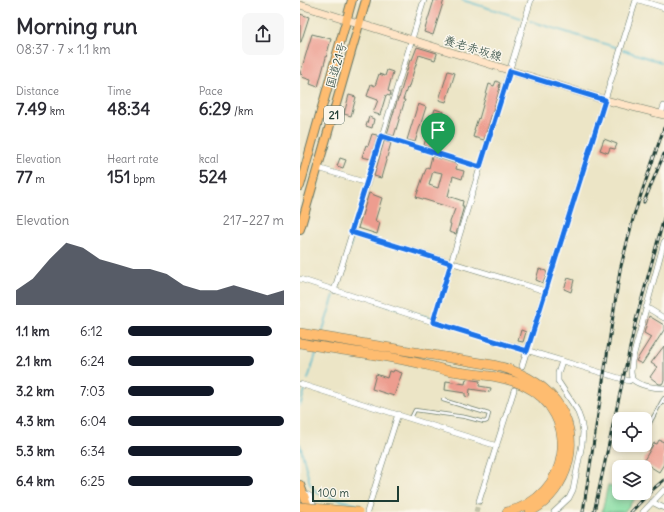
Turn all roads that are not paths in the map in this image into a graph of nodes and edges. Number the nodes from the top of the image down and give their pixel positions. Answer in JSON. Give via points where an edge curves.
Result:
{"nodes":[{"id":1,"x":352,"y":0,"type":"edge"},
{"id":2,"x":366,"y":0,"type":"edge"},
{"id":3,"x":424,"y":0,"type":"edge"},
{"id":4,"x":531,"y":0,"type":"edge"},
{"id":5,"x":638,"y":0,"type":"edge"},
{"id":6,"x":300,"y":5,"type":"edge"},
{"id":7,"x":664,"y":8,"type":"edge"},
{"id":8,"x":347,"y":20,"type":"junction"},
{"id":9,"x":360,"y":24,"type":"junction"},
{"id":10,"x":412,"y":40,"type":"junction"},
{"id":11,"x":510,"y":71,"type":"junction"},
{"id":12,"x":605,"y":100,"type":"junction"},
{"id":13,"x":664,"y":106,"type":"edge"},
{"id":14,"x":662,"y":115,"type":"edge"},
{"id":15,"x":381,"y":136,"type":"junction"},
{"id":16,"x":303,"y":162,"type":"edge"},
{"id":17,"x":480,"y":167,"type":"junction"},
{"id":18,"x":318,"y":168,"type":"junction"},
{"id":19,"x":366,"y":183,"type":"junction"},
{"id":20,"x":300,"y":186,"type":"edge"},
{"id":21,"x":300,"y":229,"type":"edge"},
{"id":22,"x":351,"y":232,"type":"junction"},
{"id":23,"x":664,"y":242,"type":"edge"},
{"id":24,"x":451,"y":263,"type":"junction"},
{"id":25,"x":300,"y":279,"type":"edge"},
{"id":26,"x":334,"y":291,"type":"junction"},
{"id":27,"x":545,"y":291,"type":"junction"},
{"id":28,"x":646,"y":307,"type":"junction"},
{"id":29,"x":664,"y":318,"type":"edge"},
{"id":30,"x":433,"y":322,"type":"junction"},
{"id":31,"x":300,"y":333,"type":"edge"},
{"id":32,"x":300,"y":343,"type":"edge"},
{"id":33,"x":527,"y":351,"type":"junction"},
{"id":34,"x":562,"y":361,"type":"junction"},
{"id":35,"x":522,"y":366,"type":"dead end"},
{"id":36,"x":632,"y":379,"type":"junction"},
{"id":37,"x":300,"y":384,"type":"edge"},
{"id":38,"x":664,"y":388,"type":"edge"},
{"id":39,"x":514,"y":390,"type":"dead end"},
{"id":40,"x":664,"y":398,"type":"edge"},
{"id":41,"x":443,"y":400,"type":"dead end"},
{"id":42,"x":663,"y":402,"type":"edge"},
{"id":43,"x":398,"y":414,"type":"junction"},
{"id":44,"x":411,"y":419,"type":"junction"},
{"id":45,"x":652,"y":420,"type":"edge"},
{"id":46,"x":497,"y":446,"type":"junction"},
{"id":47,"x":301,"y":489,"type":"edge"},
{"id":48,"x":664,"y":490,"type":"edge"},
{"id":49,"x":479,"y":501,"type":"tunnel mouth"},
{"id":50,"x":652,"y":502,"type":"junction"},
{"id":51,"x":664,"y":508,"type":"edge"},
{"id":52,"x":300,"y":509,"type":"edge"},
{"id":53,"x":310,"y":512,"type":"edge"},
{"id":54,"x":316,"y":512,"type":"edge"},
{"id":55,"x":358,"y":512,"type":"edge"},
{"id":56,"x":367,"y":512,"type":"edge"},
{"id":57,"x":507,"y":512,"type":"edge"},
{"id":58,"x":530,"y":512,"type":"edge"},
{"id":59,"x":554,"y":512,"type":"edge"},
{"id":60,"x":643,"y":512,"type":"edge"}],
"edges":[{"from":1,"to":8,"type":"highway","name":"国道21号","number":"21"},
{"from":2,"to":9,"type":"highway","name":"国道21号","number":"21"},
{"from":3,"to":10,"type":"street"},
{"from":4,"to":11,"type":"street"},
{"from":5,"to":7,"type":"street"},
{"from":5,"to":12,"type":"street"},
{"from":6,"to":8,"type":"main road","name":"養老赤坂線"},
{"from":8,"to":9,"type":"main road","name":"養老赤坂線"},
{"from":8,"to":16,"type":"highway","name":"国道21号","number":"21"},
{"from":9,"to":10,"type":"main road","name":"養老赤坂線"},
{"from":9,"to":18,"type":"highway","name":"国道21号","number":"21"},
{"from":10,"to":11,"type":"main road","name":"養老赤坂線"},
{"from":10,"to":15,"type":"street"},
{"from":11,"to":12,"type":"main road","name":"養老赤坂線"},
{"from":11,"to":17,"type":"street"},
{"from":12,"to":14,"type":"main road","name":"養老赤坂線"},
{"from":12,"to":27,"type":"street"},
{"from":13,"to":14,"type":"street"},
{"from":15,"to":17,"type":"street"},
{"from":15,"to":19,"type":"street"},
{"from":16,"to":20,"type":"highway","name":"国道21号","number":"21"},
{"from":17,"to":24,"type":"street"},
{"from":18,"to":19,"type":"street"},
{"from":18,"to":21,"type":"highway","name":"国道21号","number":"21"},
{"from":19,"to":22,"type":"street"},
{"from":22,"to":24,"type":"street"},
{"from":22,"to":26,"type":"street"},
{"from":23,"to":28,"type":"street"},
{"from":24,"to":27,"type":"street"},
{"from":24,"to":30,"type":"street"},
{"from":25,"to":26,"type":"street"},
{"from":26,"to":30,"type":"street"},
{"from":27,"to":33,"type":"street"},
{"from":28,"to":29,"type":"street"},
{"from":28,"to":36,"type":"street","via":[[632,361]]},
{"from":30,"to":33,"type":"street"},
{"from":31,"to":58,"type":"highway","via":[[493,364],[515,371],[537,384],[562,410],[569,431],[570,452],[559,486],[542,504]]},
{"from":32,"to":57,"type":"highway","via":[[503,378],[523,385],[542,397],[555,415],[559,426],[562,447],[558,468],[554,479],[541,495],[522,507]]},
{"from":33,"to":34,"type":"street"},
{"from":33,"to":35,"type":"street"},
{"from":34,"to":36,"type":"street","via":[[629,381]]},
{"from":34,"to":59,"type":"street","via":[[558,381],[577,410],[583,432],[573,490],[569,498]]},
{"from":36,"to":38,"type":"street","via":[[655,388]]},
{"from":37,"to":43,"type":"street"},
{"from":39,"to":46,"type":"street"},
{"from":40,"to":42,"type":"lane"},
{"from":41,"to":44,"type":"lane","via":[[489,414],[487,421],[414,410]]},
{"from":42,"to":45,"type":"lane"},
{"from":43,"to":44,"type":"street"},
{"from":43,"to":56,"type":"street"},
{"from":44,"to":46,"type":"street"},
{"from":46,"to":49,"type":"street"},
{"from":47,"to":53,"type":"highway"},
{"from":47,"to":54,"type":"street","via":[[310,496]]},
{"from":48,"to":50,"type":"street"},
{"from":50,"to":51,"type":"street"},
{"from":50,"to":60,"type":"street"},
{"from":52,"to":55,"type":"highway","bridge":true}]}
